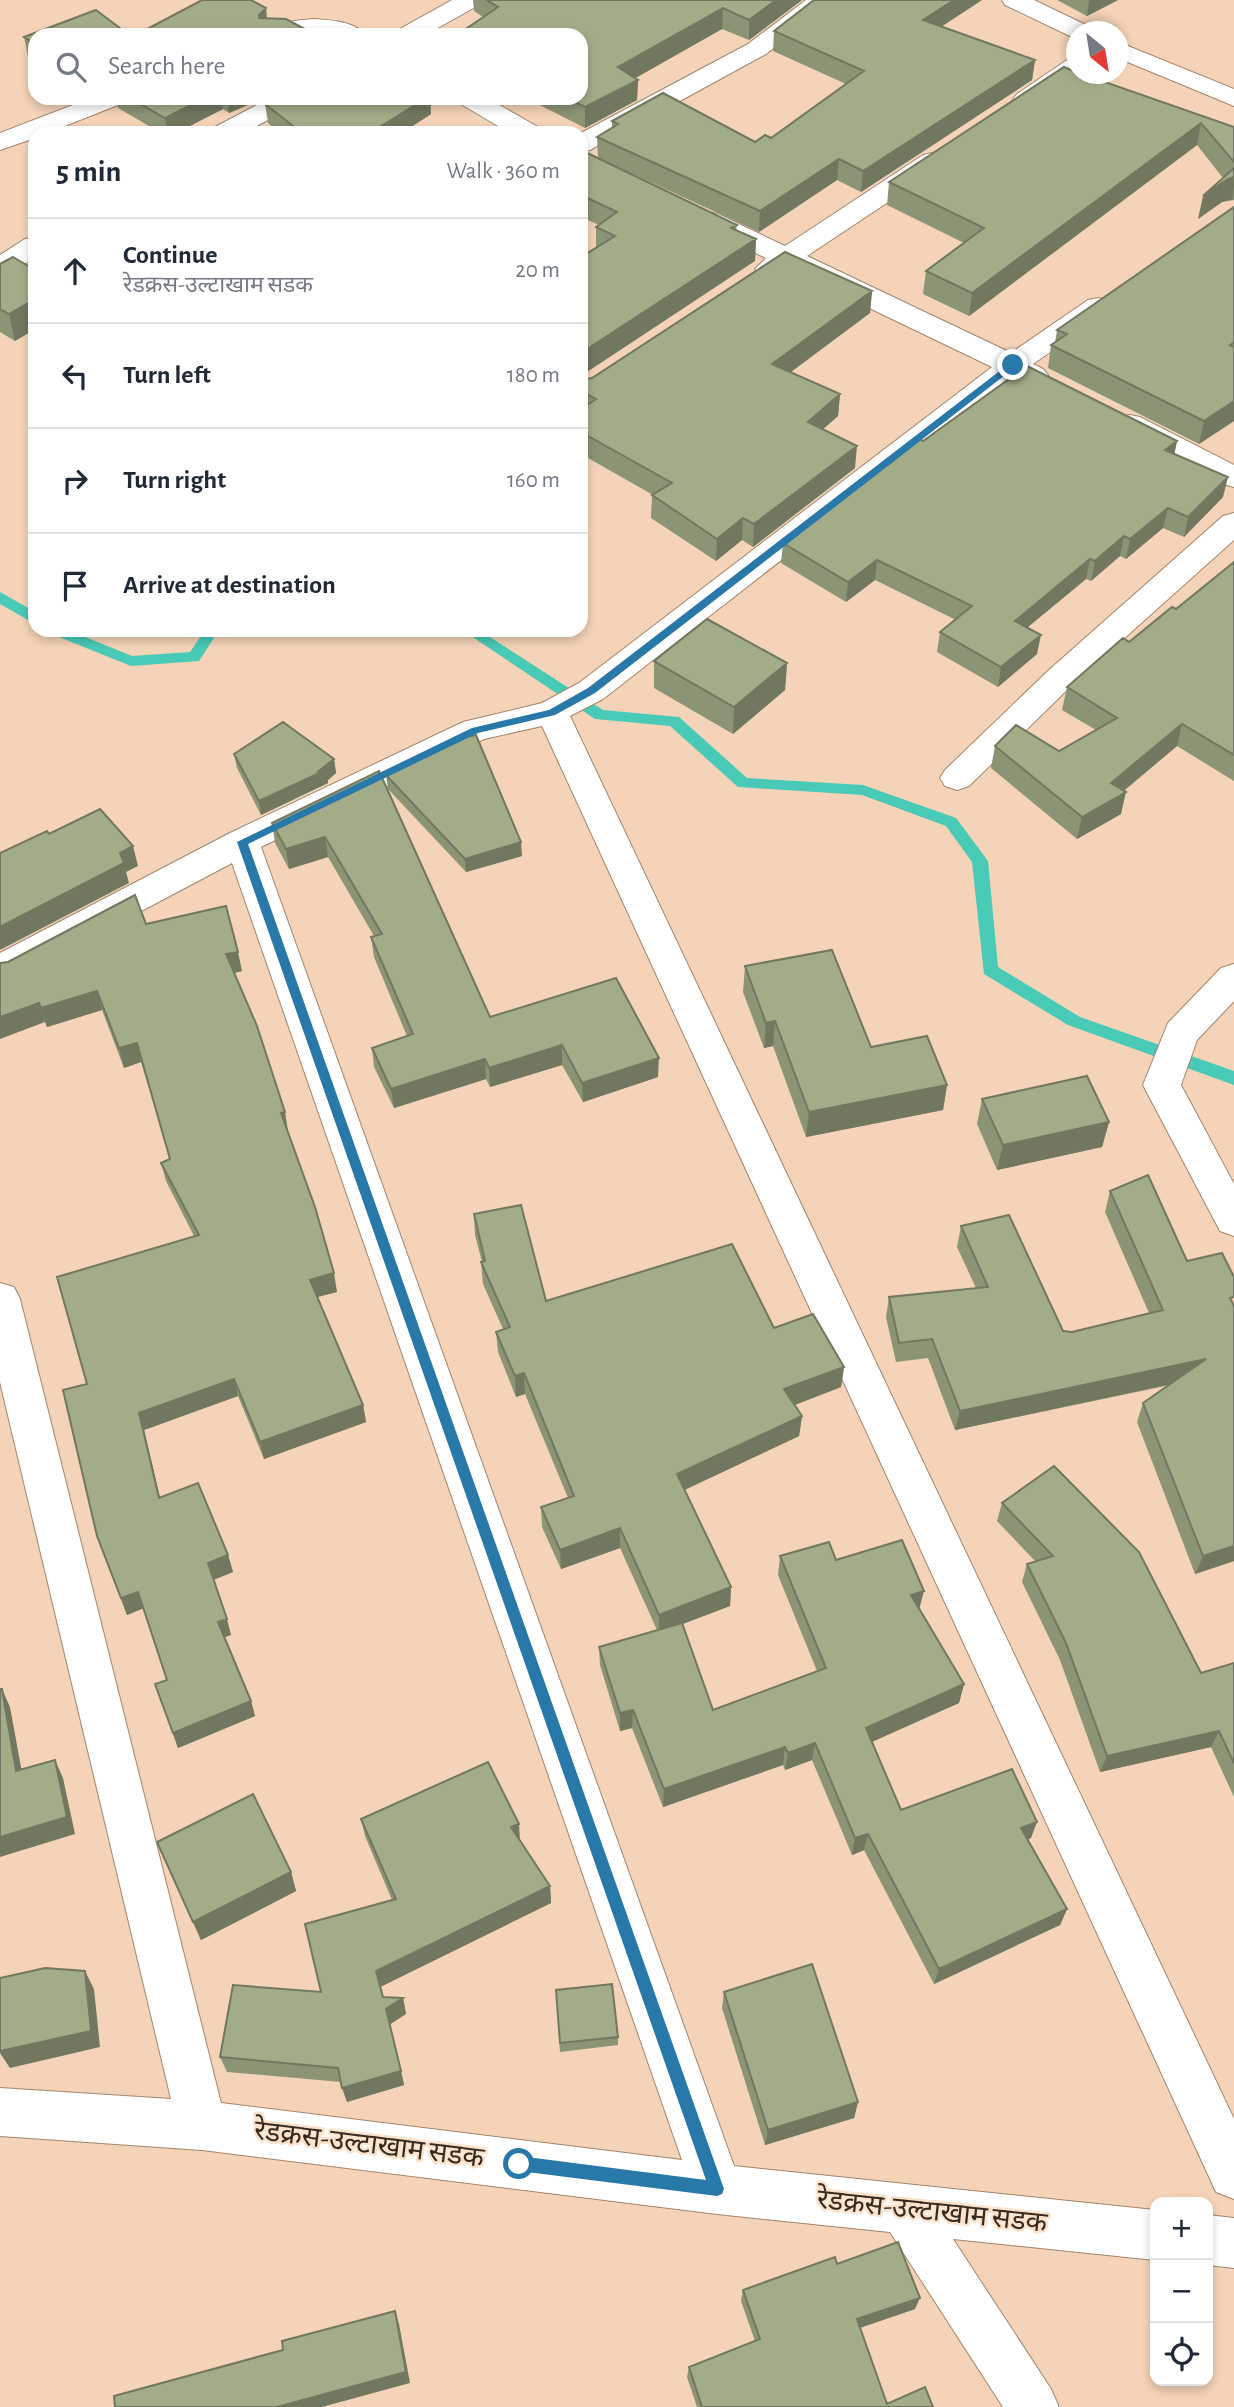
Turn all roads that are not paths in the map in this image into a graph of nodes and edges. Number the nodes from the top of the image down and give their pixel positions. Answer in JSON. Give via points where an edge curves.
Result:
{"nodes":[{"id":1,"x":470,"y":0,"type":"edge"},
{"id":2,"x":822,"y":0,"type":"edge"},
{"id":3,"x":1014,"y":0,"type":"edge"},
{"id":4,"x":1066,"y":25,"type":"edge"},
{"id":5,"x":294,"y":28,"type":"edge"},
{"id":6,"x":337,"y":28,"type":"edge"},
{"id":7,"x":420,"y":28,"type":"edge"},
{"id":8,"x":1129,"y":54,"type":"edge"},
{"id":9,"x":1066,"y":72,"type":"edge"},
{"id":10,"x":1234,"y":98,"type":"edge"},
{"id":11,"x":96,"y":105,"type":"edge"},
{"id":12,"x":277,"y":105,"type":"edge"},
{"id":13,"x":480,"y":105,"type":"edge"},
{"id":14,"x":1007,"y":111,"type":"edge"},
{"id":15,"x":41,"y":126,"type":"edge"},
{"id":16,"x":237,"y":126,"type":"edge"},
{"id":17,"x":518,"y":126,"type":"edge"},
{"id":18,"x":28,"y":131,"type":"edge"},
{"id":19,"x":0,"y":142,"type":"edge"},
{"id":20,"x":949,"y":150,"type":"edge"},
{"id":21,"x":588,"y":155,"type":"edge"},
{"id":22,"x":678,"y":206,"type":"edge"},
{"id":23,"x":28,"y":249,"type":"edge"},
{"id":24,"x":787,"y":257,"type":"junction"},
{"id":25,"x":0,"y":267,"type":"edge"},
{"id":26,"x":752,"y":280,"type":"edge"},
{"id":27,"x":1124,"y":287,"type":"edge"},
{"id":28,"x":1013,"y":365,"type":"junction"},
{"id":29,"x":1062,"y":390,"type":"edge"},
{"id":30,"x":1111,"y":415,"type":"edge"},
{"id":31,"x":1234,"y":477,"type":"edge"},
{"id":32,"x":1234,"y":523,"type":"edge"},
{"id":33,"x":552,"y":712,"type":"junction"},
{"id":34,"x":957,"y":778,"type":"dead end"},
{"id":35,"x":242,"y":842,"type":"junction"},
{"id":36,"x":0,"y":969,"type":"edge"},
{"id":37,"x":1234,"y":978,"type":"edge"},
{"id":38,"x":1234,"y":1220,"type":"edge"},
{"id":39,"x":0,"y":1299,"type":"edge"},
{"id":40,"x":0,"y":2112,"type":"edge"},
{"id":41,"x":202,"y":2125,"type":"junction"},
{"id":42,"x":1234,"y":2174,"type":"edge"},
{"id":43,"x":717,"y":2189,"type":"junction"},
{"id":44,"x":904,"y":2209,"type":"junction"},
{"id":45,"x":1150,"y":2234,"type":"edge"},
{"id":46,"x":1213,"y":2241,"type":"edge"},
{"id":47,"x":1234,"y":2243,"type":"edge"},
{"id":48,"x":1033,"y":2407,"type":"edge"}],
"edges":[{"from":1,"to":7,"type":"street"},
{"from":2,"to":21,"type":"street","via":[[757,49]]},
{"from":3,"to":4,"type":"street"},
{"from":5,"to":6,"type":"street"},
{"from":8,"to":10,"type":"street"},
{"from":9,"to":14,"type":"street"},
{"from":11,"to":15,"type":"street"},
{"from":12,"to":16,"type":"street"},
{"from":13,"to":17,"type":"street"},
{"from":18,"to":19,"type":"street"},
{"from":20,"to":24,"type":"street"},
{"from":22,"to":24,"type":"street"},
{"from":23,"to":25,"type":"street"},
{"from":24,"to":26,"type":"street"},
{"from":24,"to":28,"type":"street"},
{"from":27,"to":28,"type":"street"},
{"from":28,"to":29,"type":"street"},
{"from":28,"to":33,"type":"street","via":[[591,691]]},
{"from":30,"to":31,"type":"street"},
{"from":32,"to":34,"type":"street","via":[[1060,678]]},
{"from":33,"to":35,"type":"street","via":[[475,730]]},
{"from":33,"to":42,"type":"street"},
{"from":35,"to":36,"type":"street"},
{"from":35,"to":43,"type":"street"},
{"from":37,"to":38,"type":"street","via":[[1181,1033],[1162,1085]]},
{"from":39,"to":41,"type":"street"},
{"from":40,"to":41,"type":"street","name":"रेडक्रस-उल्टाखाम सडक"},
{"from":41,"to":43,"type":"street","name":"रेडक्रस-उल्टाखाम सडक"},
{"from":43,"to":44,"type":"street","name":"रेडक्रस-उल्टाखाम सडक"},
{"from":44,"to":45,"type":"street","name":"रेडक्रस-उल्टाखाम सडक"},
{"from":44,"to":48,"type":"street"},
{"from":46,"to":47,"type":"street"}]}
